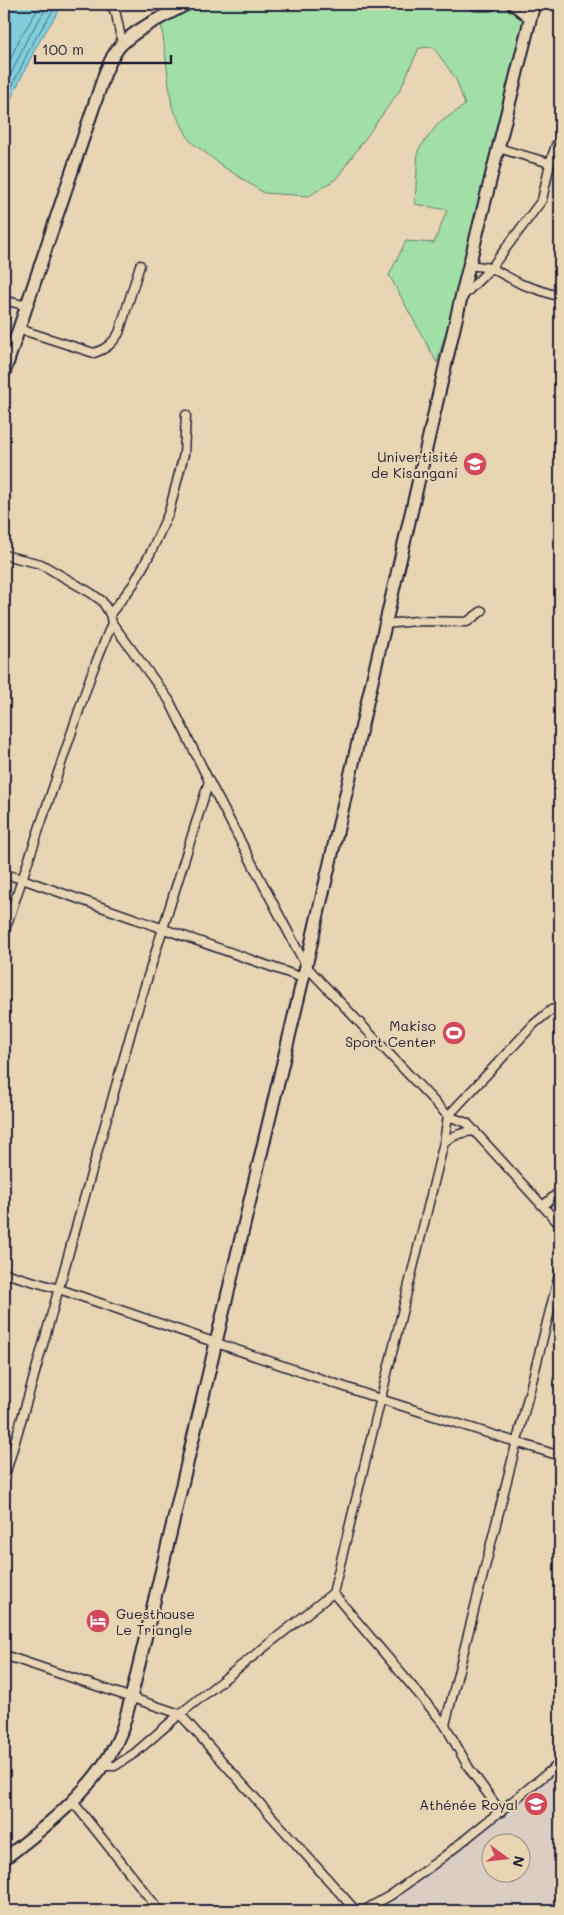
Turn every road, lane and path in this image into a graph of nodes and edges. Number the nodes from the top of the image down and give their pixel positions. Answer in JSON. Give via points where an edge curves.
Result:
{"nodes":[{"id":1,"x":110,"y":4,"type":"edge"},
{"id":2,"x":187,"y":4,"type":"edge"},
{"id":3,"x":476,"y":4,"type":"edge"},
{"id":4,"x":490,"y":4,"type":"edge"},
{"id":5,"x":513,"y":4,"type":"edge"},
{"id":6,"x":534,"y":4,"type":"edge"},
{"id":7,"x":530,"y":17,"type":"junction"},
{"id":8,"x":122,"y":43,"type":"junction"},
{"id":9,"x":560,"y":140,"type":"edge"},
{"id":10,"x":498,"y":148,"type":"junction"},
{"id":11,"x":550,"y":163,"type":"junction"},
{"id":12,"x":140,"y":265,"type":"dead end"},
{"id":13,"x":469,"y":266,"type":"junction"},
{"id":14,"x":491,"y":268,"type":"junction"},
{"id":15,"x":461,"y":298,"type":"junction"},
{"id":16,"x":560,"y":298,"type":"edge"},
{"id":17,"x":4,"y":300,"type":"edge"},
{"id":18,"x":27,"y":306,"type":"junction"},
{"id":19,"x":19,"y":329,"type":"junction"},
{"id":20,"x":4,"y":373,"type":"edge"},
{"id":21,"x":186,"y":415,"type":"dead end"},
{"id":22,"x":4,"y":555,"type":"edge"},
{"id":23,"x":482,"y":611,"type":"dead end"},
{"id":24,"x":110,"y":614,"type":"junction"},
{"id":25,"x":112,"y":623,"type":"junction"},
{"id":26,"x":384,"y":624,"type":"junction"},
{"id":27,"x":209,"y":781,"type":"junction"},
{"id":28,"x":4,"y":874,"type":"edge"},
{"id":29,"x":22,"y":879,"type":"junction"},
{"id":30,"x":162,"y":928,"type":"junction"},
{"id":31,"x":4,"y":933,"type":"edge"},
{"id":32,"x":306,"y":966,"type":"junction"},
{"id":33,"x":303,"y":978,"type":"junction"},
{"id":34,"x":560,"y":1007,"type":"edge"},
{"id":35,"x":448,"y":1116,"type":"junction"},
{"id":36,"x":475,"y":1131,"type":"junction"},
{"id":37,"x":444,"y":1142,"type":"junction"},
{"id":38,"x":560,"y":1191,"type":"edge"},
{"id":39,"x":544,"y":1205,"type":"junction"},
{"id":40,"x":560,"y":1225,"type":"edge"},
{"id":41,"x":560,"y":1271,"type":"edge"},
{"id":42,"x":4,"y":1272,"type":"edge"},
{"id":43,"x":59,"y":1289,"type":"junction"},
{"id":44,"x":215,"y":1343,"type":"junction"},
{"id":45,"x":380,"y":1399,"type":"junction"},
{"id":46,"x":517,"y":1443,"type":"junction"},
{"id":47,"x":560,"y":1456,"type":"edge"},
{"id":48,"x":4,"y":1479,"type":"edge"},
{"id":49,"x":333,"y":1593,"type":"junction"},
{"id":50,"x":4,"y":1655,"type":"edge"},
{"id":51,"x":131,"y":1698,"type":"junction"},
{"id":52,"x":180,"y":1714,"type":"junction"},
{"id":53,"x":445,"y":1725,"type":"junction"},
{"id":54,"x":560,"y":1763,"type":"edge"},
{"id":55,"x":102,"y":1766,"type":"junction"},
{"id":56,"x":73,"y":1802,"type":"junction"},
{"id":57,"x":501,"y":1812,"type":"junction"},
{"id":58,"x":4,"y":1859,"type":"edge"},
{"id":59,"x":160,"y":1911,"type":"edge"},
{"id":60,"x":356,"y":1911,"type":"edge"},
{"id":61,"x":364,"y":1911,"type":"edge"}],
"edges":[{"from":1,"to":8,"type":"street","via":[[116,14]]},
{"from":2,"to":8,"type":"main road"},
{"from":3,"to":4,"type":"main road"},
{"from":5,"to":7,"type":"main road"},
{"from":6,"to":7,"type":"main road"},
{"from":7,"to":10,"type":"main road"},
{"from":8,"to":18,"type":"main road","via":[[105,73]]},
{"from":9,"to":11,"type":"street"},
{"from":10,"to":11,"type":"street"},
{"from":10,"to":13,"type":"main road"},
{"from":11,"to":14,"type":"street","via":[[542,200]]},
{"from":12,"to":19,"type":"street","via":[[119,333],[105,350],[94,353]]},
{"from":13,"to":14,"type":"street"},
{"from":13,"to":15,"type":"main road"},
{"from":14,"to":15,"type":"street"},
{"from":14,"to":16,"type":"street","via":[[521,284]]},
{"from":15,"to":26,"type":"main road"},
{"from":17,"to":18,"type":"street"},
{"from":18,"to":19,"type":"main road"},
{"from":19,"to":20,"type":"main road"},
{"from":21,"to":24,"type":"street","via":[[184,454],[169,512],[133,585]]},
{"from":22,"to":24,"type":"street","via":[[42,564],[102,601]]},
{"from":23,"to":26,"type":"street","via":[[467,622]]},
{"from":24,"to":25,"type":"street"},
{"from":25,"to":27,"type":"street","via":[[169,700]]},
{"from":25,"to":29,"type":"street","via":[[91,675]]},
{"from":26,"to":32,"type":"main road"},
{"from":27,"to":30,"type":"street"},
{"from":27,"to":32,"type":"street"},
{"from":28,"to":29,"type":"street"},
{"from":29,"to":30,"type":"street"},
{"from":29,"to":31,"type":"street"},
{"from":30,"to":33,"type":"street"},
{"from":30,"to":43,"type":"street"},
{"from":32,"to":33,"type":"main road"},
{"from":32,"to":35,"type":"street"},
{"from":33,"to":44,"type":"main road"},
{"from":34,"to":35,"type":"street","via":[[534,1024]]},
{"from":35,"to":36,"type":"street","via":[[467,1123]]},
{"from":35,"to":37,"type":"street"},
{"from":36,"to":37,"type":"street","via":[[461,1132]]},
{"from":36,"to":39,"type":"street"},
{"from":37,"to":45,"type":"street"},
{"from":38,"to":39,"type":"street"},
{"from":39,"to":40,"type":"street"},
{"from":41,"to":46,"type":"street"},
{"from":42,"to":43,"type":"street"},
{"from":43,"to":44,"type":"street"},
{"from":43,"to":48,"type":"street"},
{"from":44,"to":45,"type":"street"},
{"from":44,"to":51,"type":"main road"},
{"from":45,"to":46,"type":"street"},
{"from":45,"to":49,"type":"street"},
{"from":46,"to":47,"type":"street"},
{"from":46,"to":53,"type":"street"},
{"from":49,"to":52,"type":"street"},
{"from":49,"to":53,"type":"street"},
{"from":50,"to":51,"type":"street"},
{"from":51,"to":52,"type":"street"},
{"from":51,"to":55,"type":"main road","via":[[121,1732]]},
{"from":52,"to":55,"type":"street","via":[[135,1753],[115,1766]]},
{"from":52,"to":60,"type":"street"},
{"from":53,"to":57,"type":"street","via":[[469,1768]]},
{"from":54,"to":57,"type":"street"},
{"from":55,"to":56,"type":"main road"},
{"from":56,"to":58,"type":"main road"},
{"from":56,"to":59,"type":"street"},
{"from":57,"to":61,"type":"street","via":[[391,1895]]}]}
